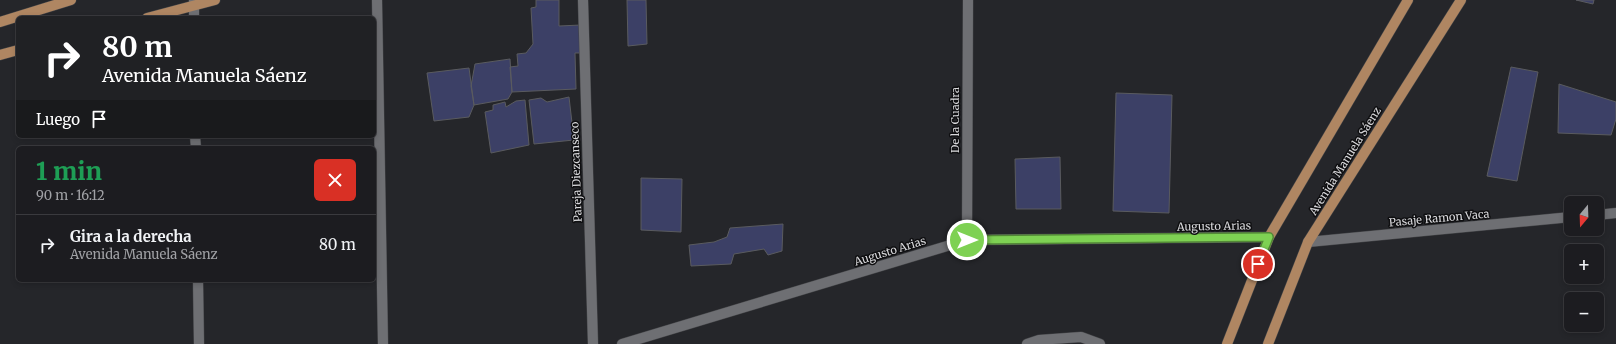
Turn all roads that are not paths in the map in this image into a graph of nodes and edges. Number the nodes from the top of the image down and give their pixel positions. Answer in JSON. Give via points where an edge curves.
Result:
{"nodes":[{"id":1,"x":71,"y":0,"type":"edge"},
{"id":2,"x":215,"y":0,"type":"edge"},
{"id":3,"x":377,"y":0,"type":"edge"},
{"id":4,"x":583,"y":0,"type":"edge"},
{"id":5,"x":968,"y":0,"type":"edge"},
{"id":6,"x":1408,"y":0,"type":"edge"},
{"id":7,"x":1461,"y":0,"type":"edge"},
{"id":8,"x":193,"y":3,"type":"edge"},
{"id":9,"x":19,"y":16,"type":"edge"},
{"id":10,"x":153,"y":16,"type":"edge"},
{"id":11,"x":194,"y":16,"type":"edge"},
{"id":12,"x":16,"y":17,"type":"edge"},
{"id":13,"x":0,"y":22,"type":"edge"},
{"id":14,"x":16,"y":51,"type":"edge"},
{"id":15,"x":0,"y":55,"type":"edge"},
{"id":16,"x":1616,"y":213,"type":"edge"},
{"id":17,"x":1604,"y":214,"type":"edge"},
{"id":18,"x":1564,"y":218,"type":"edge"},
{"id":19,"x":1269,"y":237,"type":"junction"},
{"id":20,"x":967,"y":240,"type":"junction"},
{"id":21,"x":1308,"y":242,"type":"junction"},
{"id":22,"x":198,"y":282,"type":"edge"},
{"id":23,"x":199,"y":344,"type":"edge"},
{"id":24,"x":383,"y":344,"type":"edge"},
{"id":25,"x":593,"y":344,"type":"edge"},
{"id":26,"x":622,"y":344,"type":"edge"},
{"id":27,"x":1027,"y":344,"type":"edge"},
{"id":28,"x":1100,"y":344,"type":"edge"},
{"id":29,"x":1227,"y":344,"type":"edge"},
{"id":30,"x":1268,"y":344,"type":"edge"}],
"edges":[{"from":1,"to":9,"type":"main road"},
{"from":2,"to":8,"type":"main road"},
{"from":3,"to":24,"type":"street"},
{"from":4,"to":25,"type":"street","name":"Pareja Diezcanseco"},
{"from":5,"to":20,"type":"street","name":"De la Cuadra"},
{"from":6,"to":19,"type":"main road"},
{"from":7,"to":21,"type":"main road","name":"Avenida Manuela Sáenz"},
{"from":8,"to":10,"type":"main road"},
{"from":8,"to":11,"type":"street"},
{"from":12,"to":13,"type":"main road"},
{"from":14,"to":15,"type":"main road"},
{"from":16,"to":17,"type":"street"},
{"from":18,"to":21,"type":"street","name":"Pasaje Ramon Vaca"},
{"from":19,"to":20,"type":"street","name":"Augusto Arias"},
{"from":19,"to":29,"type":"main road"},
{"from":20,"to":26,"type":"street","name":"Augusto Arias"},
{"from":21,"to":30,"type":"main road","name":"Avenida Manuela Sáenz"},
{"from":22,"to":23,"type":"street"},
{"from":27,"to":28,"type":"street","via":[[1039,340],[1081,337]]}]}
